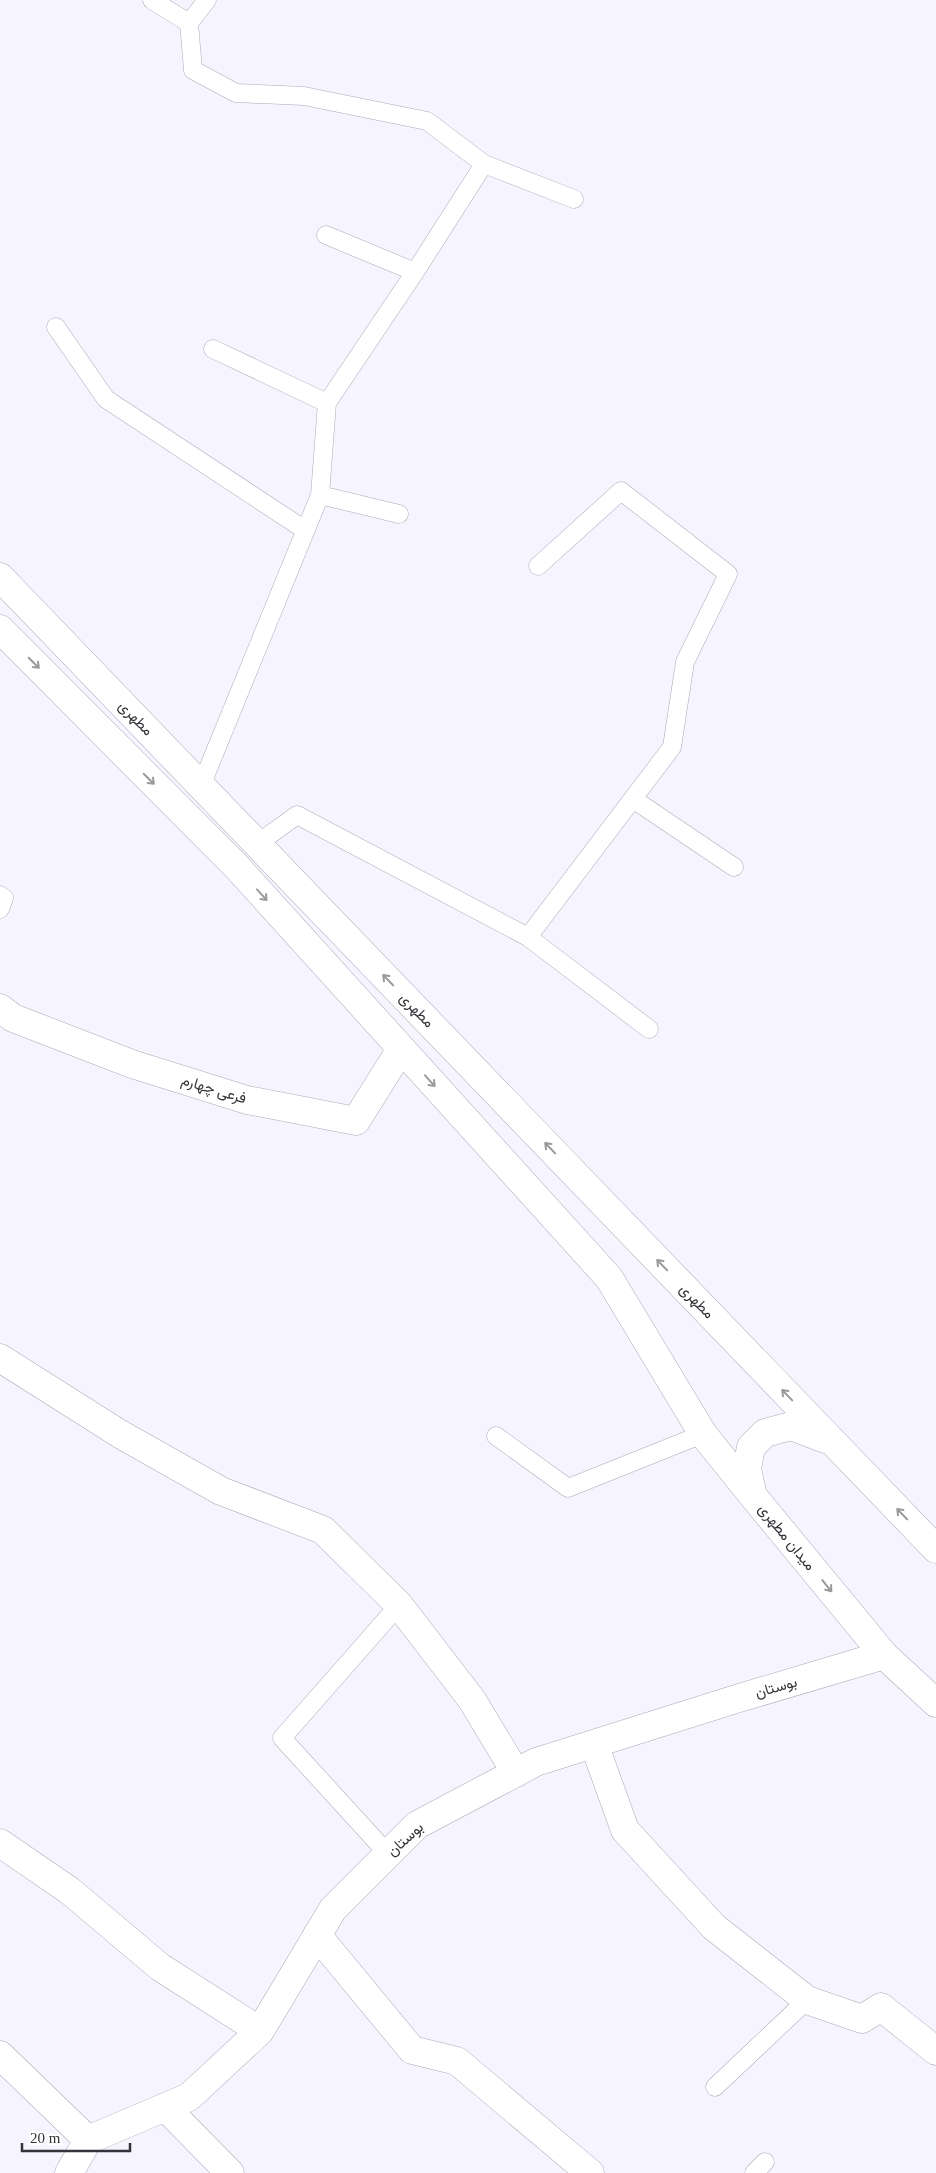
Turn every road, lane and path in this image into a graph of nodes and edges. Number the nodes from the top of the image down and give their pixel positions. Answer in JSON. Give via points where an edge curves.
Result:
{"nodes":[{"id":1,"x":152,"y":0,"type":"edge"},
{"id":2,"x":207,"y":0,"type":"edge"},
{"id":3,"x":189,"y":23,"type":"junction"},
{"id":4,"x":484,"y":164,"type":"junction"},
{"id":5,"x":574,"y":199,"type":"dead end"},
{"id":6,"x":326,"y":236,"type":"dead end"},
{"id":7,"x":415,"y":272,"type":"junction"},
{"id":8,"x":56,"y":327,"type":"dead end"},
{"id":9,"x":213,"y":349,"type":"dead end"},
{"id":10,"x":327,"y":403,"type":"junction"},
{"id":11,"x":320,"y":495,"type":"junction"},
{"id":12,"x":399,"y":514,"type":"dead end"},
{"id":13,"x":306,"y":530,"type":"junction"},
{"id":14,"x":538,"y":566,"type":"dead end"},
{"id":15,"x":0,"y":577,"type":"edge"},
{"id":16,"x":0,"y":629,"type":"edge"},
{"id":17,"x":202,"y":786,"type":"junction"},
{"id":18,"x":633,"y":799,"type":"junction"},
{"id":19,"x":257,"y":844,"type":"junction"},
{"id":20,"x":734,"y":867,"type":"dead end"},
{"id":21,"x":0,"y":895,"type":"edge"},
{"id":22,"x":0,"y":909,"type":"edge"},
{"id":23,"x":528,"y":937,"type":"junction"},
{"id":24,"x":0,"y":1008,"type":"edge"},
{"id":25,"x":649,"y":1029,"type":"dead end"},
{"id":26,"x":401,"y":1049,"type":"junction"},
{"id":27,"x":0,"y":1358,"type":"edge"},
{"id":28,"x":703,"y":1434,"type":"junction"},
{"id":29,"x":496,"y":1436,"type":"dead end"},
{"id":30,"x":833,"y":1442,"type":"junction"},
{"id":31,"x":754,"y":1496,"type":"junction"},
{"id":32,"x":936,"y":1549,"type":"edge"},
{"id":33,"x":399,"y":1605,"type":"junction"},
{"id":34,"x":884,"y":1655,"type":"junction"},
{"id":35,"x":936,"y":1703,"type":"edge"},
{"id":36,"x":594,"y":1744,"type":"junction"},
{"id":37,"x":516,"y":1773,"type":"junction"},
{"id":38,"x":0,"y":1843,"type":"edge"},
{"id":39,"x":388,"y":1854,"type":"junction"},
{"id":40,"x":317,"y":1935,"type":"junction"},
{"id":41,"x":807,"y":2000,"type":"junction"},
{"id":42,"x":260,"y":2032,"type":"junction"},
{"id":43,"x":936,"y":2050,"type":"edge"},
{"id":44,"x":0,"y":2055,"type":"edge"},
{"id":45,"x":715,"y":2087,"type":"dead end"},
{"id":46,"x":165,"y":2107,"type":"junction"},
{"id":47,"x":88,"y":2140,"type":"junction"},
{"id":48,"x":69,"y":2173,"type":"edge"},
{"id":49,"x":230,"y":2173,"type":"edge"},
{"id":50,"x":590,"y":2173,"type":"edge"}],
"edges":[{"from":1,"to":3,"type":"lane"},
{"from":2,"to":3,"type":"lane"},
{"from":3,"to":4,"type":"lane","via":[[193,70],[236,93],[304,96],[427,121]]},
{"from":4,"to":5,"type":"lane"},
{"from":4,"to":7,"type":"lane"},
{"from":6,"to":7,"type":"lane"},
{"from":7,"to":10,"type":"lane"},
{"from":8,"to":13,"type":"lane","via":[[106,399]]},
{"from":9,"to":10,"type":"lane"},
{"from":10,"to":11,"type":"lane"},
{"from":11,"to":12,"type":"lane"},
{"from":11,"to":13,"type":"lane"},
{"from":13,"to":17,"type":"lane"},
{"from":14,"to":18,"type":"lane","via":[[621,491],[728,574],[685,662],[672,747]]},
{"from":15,"to":17,"type":"street","name":"مطهری"},
{"from":16,"to":26,"type":"street","one_way":true,"via":[[238,867]]},
{"from":17,"to":19,"type":"street","name":"مطهری"},
{"from":18,"to":20,"type":"lane"},
{"from":18,"to":23,"type":"lane"},
{"from":19,"to":23,"type":"lane","via":[[297,815]]},
{"from":30,"to":19,"type":"street","name":"مطهری","one_way":true},
{"from":21,"to":22,"type":"lane","via":[[4,898]]},
{"from":23,"to":25,"type":"lane"},
{"from":24,"to":26,"type":"street","name":"فرعی چهارم","via":[[13,1018],[132,1064],[247,1100],[356,1121]]},
{"from":26,"to":28,"type":"street","one_way":true,"via":[[609,1278]]},
{"from":27,"to":33,"type":"street","via":[[120,1434],[221,1490],[323,1530]]},
{"from":28,"to":29,"type":"lane","via":[[568,1488]]},
{"from":28,"to":31,"type":"street"},
{"from":30,"to":31,"type":"street","name":"میدان مطهری","via":[[791,1426],[765,1433],[751,1447],[747,1469]]},
{"from":32,"to":30,"type":"street","name":"میدان مطهری","one_way":true},
{"from":31,"to":34,"type":"street","name":"میدان مطهری","one_way":true},
{"from":33,"to":37,"type":"street","via":[[472,1700]]},
{"from":33,"to":39,"type":"lane","via":[[282,1738]]},
{"from":34,"to":35,"type":"street","name":"میدان مطهری"},
{"from":34,"to":36,"type":"street","name":"بوستان"},
{"from":36,"to":37,"type":"street","name":"بوستان","via":[[536,1762]]},
{"from":36,"to":41,"type":"street","via":[[624,1830],[714,1927]]},
{"from":37,"to":39,"type":"street","name":"بوستان","via":[[417,1825]]},
{"from":38,"to":42,"type":"street","via":[[70,1891],[160,1967]]},
{"from":39,"to":40,"type":"street","name":"بوستان","via":[[333,1909]]},
{"from":40,"to":42,"type":"street","name":"بوستان"},
{"from":40,"to":50,"type":"street","via":[[412,2050],[457,2061]]},
{"from":41,"to":43,"type":"street","via":[[862,2019],[881,2007]]},
{"from":41,"to":45,"type":"lane"},
{"from":42,"to":46,"type":"street","name":"بوستان","via":[[189,2097]]},
{"from":44,"to":47,"type":"street"},
{"from":46,"to":47,"type":"street","name":"بوستان"},
{"from":46,"to":49,"type":"street"},
{"from":47,"to":48,"type":"street"}]}
